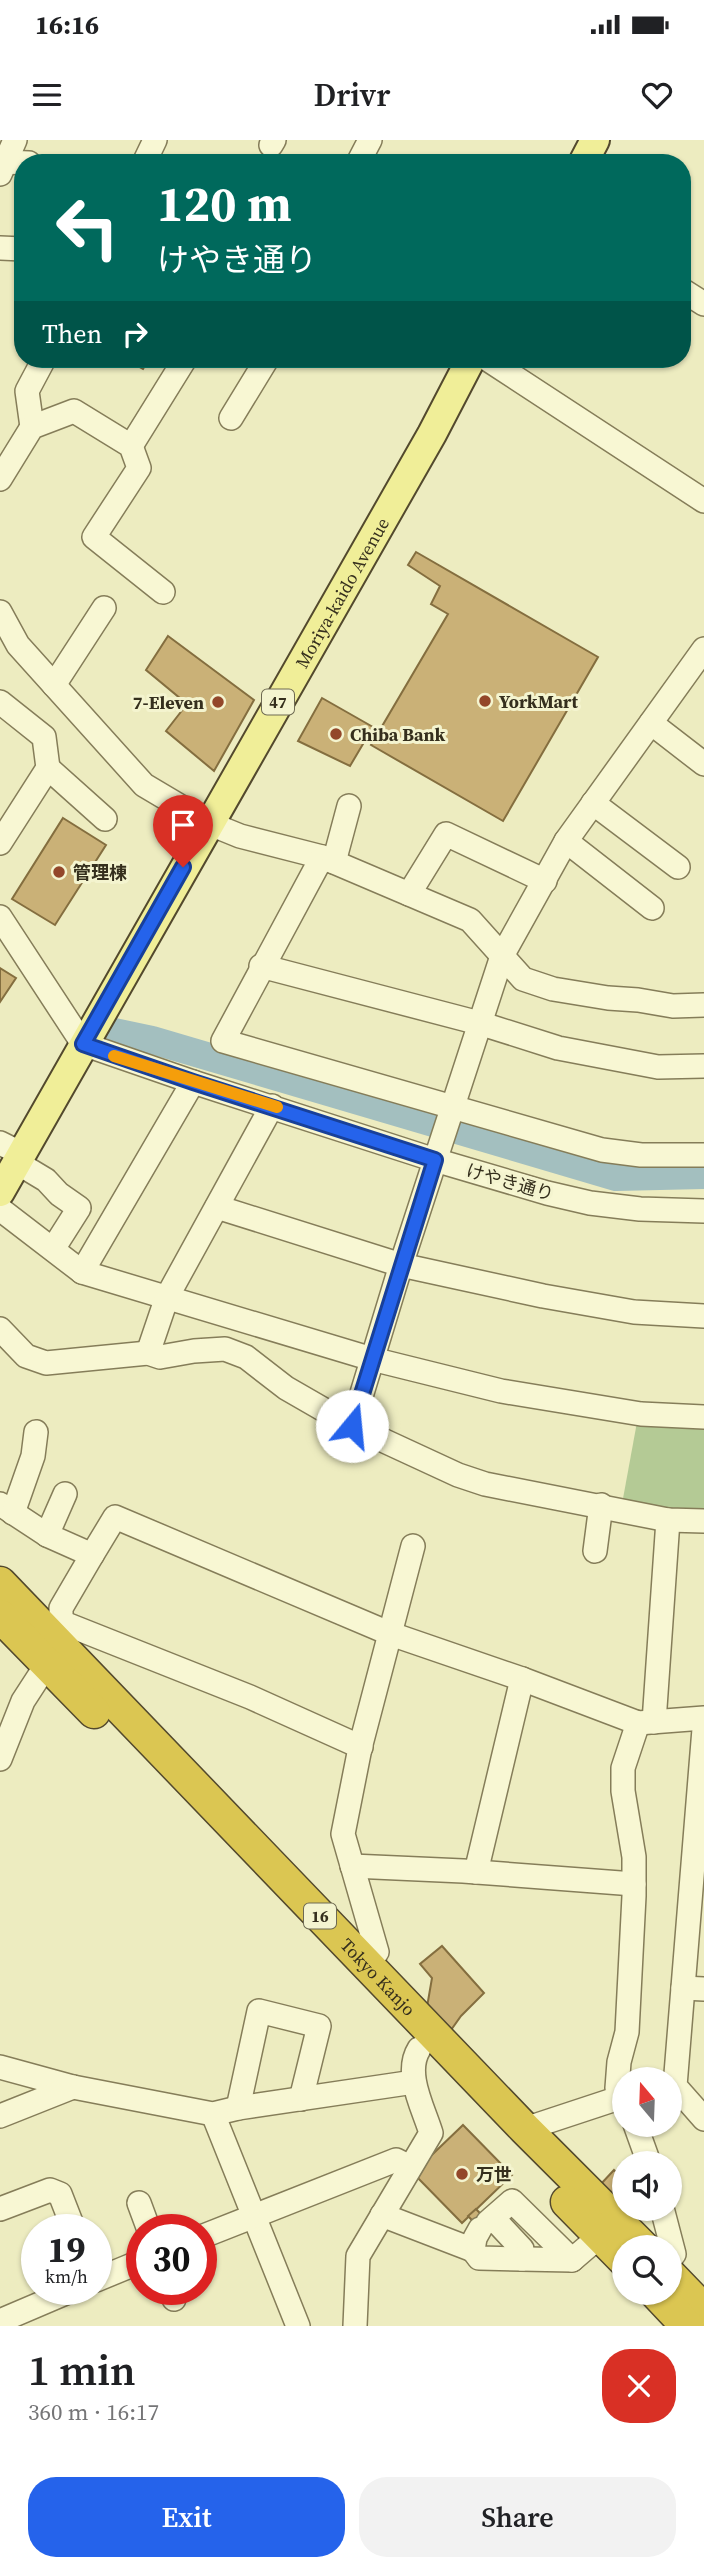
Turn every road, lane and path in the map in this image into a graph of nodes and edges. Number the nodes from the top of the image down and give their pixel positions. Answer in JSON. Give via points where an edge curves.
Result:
{"nodes":[{"id":1,"x":15,"y":140,"type":"edge"},
{"id":2,"x":3,"y":168,"type":"edge"},
{"id":3,"x":39,"y":368,"type":"edge"},
{"id":4,"x":179,"y":368,"type":"edge"},
{"id":5,"x":262,"y":368,"type":"edge"},
{"id":6,"x":466,"y":368,"type":"edge"},
{"id":7,"x":501,"y":368,"type":"edge"},
{"id":8,"x":231,"y":418,"type":"dead end"},
{"id":9,"x":32,"y":427,"type":"junction"},
{"id":10,"x":131,"y":446,"type":"junction"},
{"id":11,"x":0,"y":479,"type":"edge"},
{"id":12,"x":704,"y":501,"type":"edge"},
{"id":13,"x":163,"y":592,"type":"dead end"},
{"id":14,"x":104,"y":608,"type":"dead end"},
{"id":15,"x":0,"y":612,"type":"edge"},
{"id":16,"x":704,"y":649,"type":"edge"},
{"id":17,"x":54,"y":685,"type":"junction"},
{"id":18,"x":0,"y":702,"type":"edge"},
{"id":19,"x":651,"y":723,"type":"junction"},
{"id":20,"x":704,"y":765,"type":"edge"},
{"id":21,"x":48,"y":768,"type":"junction"},
{"id":22,"x":593,"y":803,"type":"junction"},
{"id":23,"x":349,"y":806,"type":"dead end"},
{"id":24,"x":105,"y":819,"type":"dead end"},
{"id":25,"x":208,"y":823,"type":"junction"},
{"id":26,"x":566,"y":841,"type":"junction"},
{"id":27,"x":0,"y":843,"type":"edge"},
{"id":28,"x":328,"y":859,"type":"junction"},
{"id":29,"x":678,"y":867,"type":"dead end"},
{"id":30,"x":545,"y":881,"type":"junction"},
{"id":31,"x":409,"y":894,"type":"junction"},
{"id":32,"x":652,"y":908,"type":"dead end"},
{"id":33,"x":0,"y":917,"type":"edge"},
{"id":34,"x":502,"y":956,"type":"junction"},
{"id":35,"x":261,"y":966,"type":"junction"},
{"id":36,"x":704,"y":1005,"type":"edge"},
{"id":37,"x":479,"y":1023,"type":"junction"},
{"id":38,"x":83,"y":1044,"type":"junction"},
{"id":39,"x":704,"y":1066,"type":"edge"},
{"id":40,"x":193,"y":1082,"type":"junction"},
{"id":41,"x":272,"y":1106,"type":"junction"},
{"id":42,"x":452,"y":1106,"type":"junction"},
{"id":43,"x":12,"y":1153,"type":"edge"},
{"id":44,"x":704,"y":1155,"type":"edge"},
{"id":45,"x":435,"y":1160,"type":"junction"},
{"id":46,"x":0,"y":1192,"type":"edge"},
{"id":47,"x":217,"y":1208,"type":"junction"},
{"id":48,"x":0,"y":1209,"type":"edge"},
{"id":49,"x":704,"y":1211,"type":"edge"},
{"id":50,"x":53,"y":1249,"type":"junction"},
{"id":51,"x":401,"y":1265,"type":"junction"},
{"id":52,"x":82,"y":1272,"type":"junction"},
{"id":53,"x":167,"y":1297,"type":"junction"},
{"id":54,"x":704,"y":1317,"type":"edge"},
{"id":55,"x":0,"y":1329,"type":"edge"},
{"id":56,"x":148,"y":1353,"type":"junction"},
{"id":57,"x":372,"y":1359,"type":"junction"},
{"id":58,"x":704,"y":1417,"type":"edge"},
{"id":59,"x":352,"y":1426,"type":"junction"},
{"id":60,"x":36,"y":1432,"type":"dead end"},
{"id":61,"x":65,"y":1494,"type":"dead end"},
{"id":62,"x":601,"y":1505,"type":"junction"},
{"id":63,"x":7,"y":1509,"type":"edge"},
{"id":64,"x":668,"y":1520,"type":"junction"},
{"id":65,"x":704,"y":1521,"type":"edge"},
{"id":66,"x":47,"y":1535,"type":"junction"},
{"id":67,"x":413,"y":1546,"type":"dead end"},
{"id":68,"x":595,"y":1550,"type":"dead end"},
{"id":69,"x":92,"y":1555,"type":"junction"},
{"id":70,"x":0,"y":1583,"type":"edge"},
{"id":71,"x":0,"y":1616,"type":"edge"},
{"id":72,"x":391,"y":1634,"type":"junction"},
{"id":73,"x":52,"y":1640,"type":"junction"},
{"id":74,"x":522,"y":1679,"type":"junction"},
{"id":75,"x":704,"y":1718,"type":"edge"},
{"id":76,"x":646,"y":1723,"type":"junction"},
{"id":77,"x":704,"y":1729,"type":"edge"},
{"id":78,"x":361,"y":1747,"type":"junction"},
{"id":79,"x":0,"y":1759,"type":"edge"},
{"id":80,"x":700,"y":1816,"type":"edge"},
{"id":81,"x":352,"y":1866,"type":"junction"},
{"id":82,"x":476,"y":1871,"type":"junction"},
{"id":83,"x":634,"y":1884,"type":"junction"},
{"id":84,"x":366,"y":1965,"type":"junction"},
{"id":85,"x":693,"y":1988,"type":"edge"},
{"id":86,"x":419,"y":2049,"type":"junction"},
{"id":87,"x":0,"y":2067,"type":"edge"},
{"id":88,"x":619,"y":2067,"type":"edge"},
{"id":89,"x":676,"y":2067,"type":"edge"},
{"id":90,"x":414,"y":2082,"type":"junction"},
{"id":91,"x":73,"y":2087,"type":"junction"},
{"id":92,"x":682,"y":2096,"type":"edge"},
{"id":93,"x":301,"y":2099,"type":"junction"},
{"id":94,"x":612,"y":2103,"type":"edge"},
{"id":95,"x":238,"y":2108,"type":"junction"},
{"id":96,"x":213,"y":2114,"type":"junction"},
{"id":97,"x":0,"y":2116,"type":"edge"},
{"id":98,"x":704,"y":2119,"type":"edge"},
{"id":99,"x":525,"y":2129,"type":"junction"},
{"id":100,"x":410,"y":2167,"type":"junction"},
{"id":101,"x":139,"y":2203,"type":"dead end"},
{"id":102,"x":0,"y":2209,"type":"edge"},
{"id":103,"x":68,"y":2214,"type":"edge"},
{"id":104,"x":143,"y":2214,"type":"edge"},
{"id":105,"x":255,"y":2215,"type":"junction"},
{"id":106,"x":382,"y":2215,"type":"junction"},
{"id":107,"x":217,"y":2230,"type":"edge"},
{"id":108,"x":484,"y":2230,"type":"junction"},
{"id":109,"x":631,"y":2235,"type":"edge"},
{"id":110,"x":600,"y":2236,"type":"junction"},
{"id":111,"x":612,"y":2248,"type":"edge"},
{"id":112,"x":522,"y":2259,"type":"junction"},
{"id":113,"x":572,"y":2260,"type":"junction"},
{"id":114,"x":682,"y":2287,"type":"edge"},
{"id":115,"x":38,"y":2305,"type":"edge"},
{"id":116,"x":667,"y":2305,"type":"edge"},
{"id":117,"x":704,"y":2309,"type":"edge"},
{"id":118,"x":0,"y":2321,"type":"edge"},
{"id":119,"x":298,"y":2326,"type":"edge"},
{"id":120,"x":355,"y":2326,"type":"edge"},
{"id":121,"x":687,"y":2326,"type":"edge"}],
"edges":[{"from":1,"to":2,"type":"street"},
{"from":3,"to":9,"type":"street","via":[[27,391]]},
{"from":4,"to":10,"type":"street"},
{"from":5,"to":8,"type":"street"},
{"from":6,"to":25,"type":"main road","name":"Moriya-kaido Avenue","number":"47"},
{"from":7,"to":12,"type":"street"},
{"from":9,"to":10,"type":"street","via":[[74,411]]},
{"from":9,"to":11,"type":"street"},
{"from":10,"to":13,"type":"street","via":[[139,468],[94,537]]},
{"from":14,"to":17,"type":"street"},
{"from":15,"to":17,"type":"street","via":[[18,645]]},
{"from":16,"to":19,"type":"street"},
{"from":17,"to":25,"type":"street","via":[[144,785]]},
{"from":18,"to":21,"type":"street","via":[[44,737]]},
{"from":19,"to":20,"type":"street"},
{"from":19,"to":22,"type":"street"},
{"from":21,"to":24,"type":"street"},
{"from":21,"to":27,"type":"street"},
{"from":22,"to":26,"type":"street"},
{"from":22,"to":29,"type":"street"},
{"from":23,"to":28,"type":"street"},
{"from":25,"to":28,"type":"street"},
{"from":25,"to":38,"type":"main road","name":"Moriya-kaido Avenue","number":"47"},
{"from":26,"to":30,"type":"street"},
{"from":26,"to":32,"type":"street"},
{"from":28,"to":31,"type":"street"},
{"from":28,"to":35,"type":"street"},
{"from":30,"to":31,"type":"street","via":[[446,834]]},
{"from":30,"to":34,"type":"street"},
{"from":31,"to":34,"type":"street","via":[[470,920]]},
{"from":33,"to":38,"type":"street"},
{"from":34,"to":36,"type":"street","via":[[523,979],[553,989],[673,1006]]},
{"from":34,"to":37,"type":"street"},
{"from":35,"to":37,"type":"street"},
{"from":35,"to":42,"type":"street","via":[[223,1041]]},
{"from":37,"to":39,"type":"street","via":[[558,1048],[620,1061],[658,1067]]},
{"from":37,"to":42,"type":"street"},
{"from":38,"to":40,"type":"street","name":"けやき通り"},
{"from":38,"to":43,"type":"main road","name":"Moriya-kaido Avenue","number":"47"},
{"from":40,"to":41,"type":"street","name":"けやき通り"},
{"from":40,"to":52,"type":"street"},
{"from":41,"to":45,"type":"street","name":"けやき通り"},
{"from":41,"to":47,"type":"street"},
{"from":42,"to":44,"type":"street","via":[[601,1150]]},
{"from":42,"to":45,"type":"street"},
{"from":43,"to":46,"type":"main road","name":"Moriya-kaido Avenue","number":"47"},
{"from":43,"to":50,"type":"street","via":[[79,1208]]},
{"from":45,"to":49,"type":"street","name":"けやき通り","via":[[590,1203]]},
{"from":45,"to":51,"type":"street"},
{"from":47,"to":51,"type":"street"},
{"from":47,"to":53,"type":"street"},
{"from":48,"to":50,"type":"street"},
{"from":50,"to":52,"type":"street"},
{"from":51,"to":54,"type":"street","via":[[634,1312]]},
{"from":51,"to":57,"type":"street"},
{"from":52,"to":53,"type":"street"},
{"from":53,"to":56,"type":"street"},
{"from":53,"to":57,"type":"street"},
{"from":55,"to":56,"type":"street","via":[[26,1356],[55,1367]]},
{"from":56,"to":59,"type":"street","via":[[160,1357],[225,1349],[246,1357],[286,1388]]},
{"from":57,"to":58,"type":"street","via":[[501,1391],[641,1414]]},
{"from":57,"to":59,"type":"street"},
{"from":59,"to":62,"type":"street","via":[[485,1484]]},
{"from":60,"to":63,"type":"street","via":[[33,1456]]},
{"from":61,"to":66,"type":"street"},
{"from":62,"to":64,"type":"street"},
{"from":62,"to":68,"type":"street"},
{"from":63,"to":66,"type":"street"},
{"from":64,"to":65,"type":"street"},
{"from":64,"to":76,"type":"street"},
{"from":66,"to":69,"type":"street"},
{"from":67,"to":72,"type":"street"},
{"from":69,"to":72,"type":"street","via":[[115,1517]]},
{"from":69,"to":73,"type":"street","via":[[61,1608]]},
{"from":70,"to":73,"type":"highway","name":"Tokyo Kanjo","number":"16"},
{"from":71,"to":73,"type":"highway","name":"Tokyo Kanjo","number":"16"},
{"from":72,"to":74,"type":"street"},
{"from":72,"to":78,"type":"street"},
{"from":73,"to":78,"type":"street","via":[[250,1697]]},
{"from":73,"to":79,"type":"street"},
{"from":73,"to":84,"type":"highway","name":"Tokyo Kanjo","number":"16"},
{"from":73,"to":86,"type":"highway","name":"Tokyo Kanjo","number":"16"},
{"from":74,"to":76,"type":"street"},
{"from":74,"to":82,"type":"street"},
{"from":75,"to":76,"type":"street"},
{"from":76,"to":83,"type":"street","via":[[623,1768]]},
{"from":77,"to":80,"type":"street"},
{"from":78,"to":81,"type":"street","via":[[343,1834]]},
{"from":80,"to":85,"type":"street"},
{"from":81,"to":82,"type":"street"},
{"from":81,"to":84,"type":"street","via":[[377,1952]]},
{"from":82,"to":83,"type":"street"},
{"from":83,"to":88,"type":"street","via":[[627,2032]]},
{"from":84,"to":99,"type":"highway","name":"Tokyo Kanjo","number":"16"},
{"from":85,"to":89,"type":"street"},
{"from":86,"to":90,"type":"street","via":[[414,2057]]},
{"from":86,"to":110,"type":"highway","name":"Tokyo Kanjo","number":"16"},
{"from":87,"to":91,"type":"street"},
{"from":90,"to":93,"type":"street"},
{"from":90,"to":100,"type":"street","via":[[430,2133]]},
{"from":91,"to":96,"type":"street"},
{"from":91,"to":97,"type":"street"},
{"from":92,"to":98,"type":"street"},
{"from":93,"to":95,"type":"street"},
{"from":93,"to":95,"type":"street","via":[[319,2026],[259,2011]]},
{"from":94,"to":99,"type":"street"},
{"from":95,"to":96,"type":"street"},
{"from":96,"to":105,"type":"street"},
{"from":99,"to":109,"type":"highway","name":"Tokyo Kanjo","number":"16"},
{"from":100,"to":105,"type":"street","via":[[396,2161]]},
{"from":100,"to":106,"type":"street"},
{"from":101,"to":104,"type":"street"},
{"from":102,"to":103,"type":"street","via":[[50,2190],[60,2194]]},
{"from":105,"to":107,"type":"street"},
{"from":105,"to":119,"type":"street"},
{"from":106,"to":108,"type":"street"},
{"from":106,"to":120,"type":"street","via":[[359,2256]]},
{"from":108,"to":112,"type":"street","via":[[522,2249]]},
{"from":108,"to":112,"type":"street","via":[[479,2258]]},
{"from":108,"to":113,"type":"street","via":[[512,2201]]},
{"from":110,"to":111,"type":"highway","name":"Tokyo Kanjo","number":"16"},
{"from":110,"to":113,"type":"street"},
{"from":112,"to":113,"type":"street"},
{"from":114,"to":117,"type":"highway"},
{"from":115,"to":118,"type":"street"},
{"from":116,"to":121,"type":"highway"}]}
